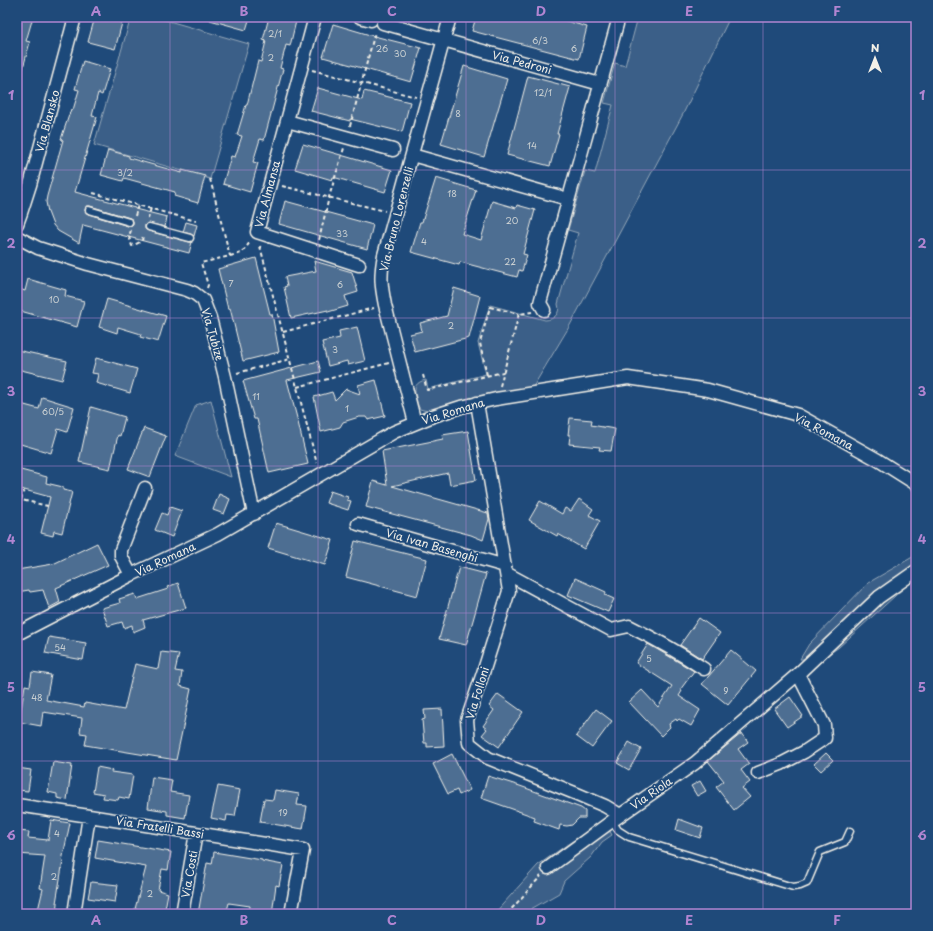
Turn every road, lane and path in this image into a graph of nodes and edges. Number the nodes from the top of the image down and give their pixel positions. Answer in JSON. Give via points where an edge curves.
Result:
{"nodes":[{"id":1,"x":75,"y":17,"type":"edge"},
{"id":2,"x":315,"y":17,"type":"edge"},
{"id":3,"x":450,"y":17,"type":"edge"},
{"id":4,"x":618,"y":17,"type":"edge"},
{"id":5,"x":372,"y":22,"type":"edge"},
{"id":6,"x":443,"y":40,"type":"junction"},
{"id":7,"x":302,"y":67,"type":"junction"},
{"id":8,"x":361,"y":82,"type":"junction"},
{"id":9,"x":600,"y":84,"type":"junction"},
{"id":10,"x":427,"y":100,"type":"junction"},
{"id":11,"x":287,"y":121,"type":"junction"},
{"id":12,"x":347,"y":138,"type":"junction"},
{"id":13,"x":393,"y":150,"type":"dead end"},
{"id":14,"x":412,"y":155,"type":"junction"},
{"id":15,"x":210,"y":179,"type":"dead end"},
{"id":16,"x":270,"y":183,"type":"junction"},
{"id":17,"x":93,"y":192,"type":"dead end"},
{"id":18,"x":329,"y":197,"type":"junction"},
{"id":19,"x":568,"y":199,"type":"junction"},
{"id":20,"x":89,"y":210,"type":"dead end"},
{"id":21,"x":396,"y":214,"type":"junction"},
{"id":22,"x":196,"y":221,"type":"dead end"},
{"id":23,"x":129,"y":222,"type":"dead end"},
{"id":24,"x":17,"y":224,"type":"edge"},
{"id":25,"x":149,"y":227,"type":"dead end"},
{"id":26,"x":257,"y":232,"type":"junction"},
{"id":27,"x":17,"y":237,"type":"edge"},
{"id":28,"x":190,"y":238,"type":"dead end"},
{"id":29,"x":316,"y":251,"type":"junction"},
{"id":30,"x":230,"y":256,"type":"junction"},
{"id":31,"x":359,"y":265,"type":"dead end"},
{"id":32,"x":204,"y":300,"type":"junction"},
{"id":33,"x":385,"y":305,"type":"junction"},
{"id":34,"x":544,"y":310,"type":"joint"},
{"id":35,"x":519,"y":314,"type":"junction"},
{"id":36,"x":283,"y":332,"type":"junction"},
{"id":37,"x":290,"y":359,"type":"junction"},
{"id":38,"x":399,"y":360,"type":"junction"},
{"id":39,"x":504,"y":372,"type":"junction"},
{"id":40,"x":423,"y":375,"type":"dead end"},
{"id":41,"x":487,"y":375,"type":"junction"},
{"id":42,"x":225,"y":377,"type":"junction"},
{"id":43,"x":297,"y":387,"type":"junction"},
{"id":44,"x":496,"y":399,"type":"junction"},
{"id":45,"x":477,"y":403,"type":"junction"},
{"id":46,"x":416,"y":423,"type":"junction"},
{"id":47,"x":323,"y":473,"type":"junction"},
{"id":48,"x":916,"y":484,"type":"edge"},
{"id":49,"x":145,"y":488,"type":"dead end"},
{"id":50,"x":24,"y":490,"type":"dead end"},
{"id":51,"x":17,"y":499,"type":"edge"},
{"id":52,"x":21,"y":500,"type":"junction"},
{"id":53,"x":48,"y":506,"type":"dead end"},
{"id":54,"x":254,"y":514,"type":"junction"},
{"id":55,"x":358,"y":524,"type":"dead end"},
{"id":56,"x":505,"y":569,"type":"junction"},
{"id":57,"x":916,"y":571,"type":"edge"},
{"id":58,"x":131,"y":575,"type":"junction"},
{"id":59,"x":17,"y":634,"type":"edge"},
{"id":60,"x":704,"y":669,"type":"dead end"},
{"id":61,"x":798,"y":674,"type":"junction"},
{"id":62,"x":758,"y":773,"type":"dead end"},
{"id":63,"x":17,"y":805,"type":"edge"},
{"id":64,"x":90,"y":816,"type":"junction"},
{"id":65,"x":616,"y":818,"type":"junction"},
{"id":66,"x":850,"y":831,"type":"dead end"},
{"id":67,"x":196,"y":833,"type":"junction"},
{"id":68,"x":548,"y":868,"type":"joint"},
{"id":69,"x":74,"y":914,"type":"edge"},
{"id":70,"x":182,"y":914,"type":"edge"},
{"id":71,"x":292,"y":914,"type":"edge"},
{"id":72,"x":507,"y":914,"type":"edge"}],
"edges":[{"from":1,"to":24,"type":"street","name":"Via Blansko"},
{"from":2,"to":7,"type":"street","name":"Via Almansa"},
{"from":3,"to":6,"type":"street","name":"Via Bruno Lorenzelli"},
{"from":4,"to":9,"type":"street"},
{"from":5,"to":6,"type":"street"},
{"from":5,"to":8,"type":"path"},
{"from":6,"to":9,"type":"street","name":"Via Pedroni"},
{"from":6,"to":10,"type":"street","name":"Via Bruno Lorenzelli"},
{"from":7,"to":8,"type":"path"},
{"from":7,"to":11,"type":"street","name":"Via Almansa"},
{"from":8,"to":10,"type":"path"},
{"from":8,"to":12,"type":"path"},
{"from":9,"to":19,"type":"street"},
{"from":10,"to":14,"type":"street","name":"Via Bruno Lorenzelli"},
{"from":11,"to":12,"type":"street"},
{"from":11,"to":16,"type":"street","name":"Via Almansa"},
{"from":12,"to":13,"type":"street"},
{"from":12,"to":18,"type":"path"},
{"from":14,"to":19,"type":"street"},
{"from":14,"to":21,"type":"street","name":"Via Bruno Lorenzelli"},
{"from":15,"to":30,"type":"path"},
{"from":16,"to":18,"type":"path"},
{"from":16,"to":26,"type":"street","name":"Via Almansa"},
{"from":17,"to":22,"type":"path"},
{"from":18,"to":21,"type":"path"},
{"from":18,"to":29,"type":"path"},
{"from":19,"to":34,"type":"street","via":[[540,303]]},
{"from":20,"to":23,"type":"lane"},
{"from":21,"to":33,"type":"street","name":"Via Bruno Lorenzelli","via":[[381,271]]},
{"from":25,"to":28,"type":"lane"},
{"from":26,"to":29,"type":"street","name":"Via Almansa"},
{"from":26,"to":30,"type":"path","via":[[242,252]]},
{"from":26,"to":36,"type":"path"},
{"from":27,"to":32,"type":"street","name":"Via Tubize","via":[[38,248],[88,264],[187,290]]},
{"from":29,"to":31,"type":"street","name":"Via Almansa"},
{"from":30,"to":32,"type":"path","via":[[201,263],[208,285]]},
{"from":32,"to":42,"type":"street","name":"Via Tubize"},
{"from":33,"to":36,"type":"path"},
{"from":33,"to":38,"type":"street","name":"Via Bruno Lorenzelli"},
{"from":34,"to":35,"type":"path"},
{"from":35,"to":39,"type":"path"},
{"from":35,"to":41,"type":"path","via":[[490,307],[480,343]]},
{"from":36,"to":37,"type":"path"},
{"from":37,"to":42,"type":"path"},
{"from":37,"to":43,"type":"path"},
{"from":38,"to":43,"type":"path"},
{"from":38,"to":46,"type":"street","name":"Via Bruno Lorenzelli"},
{"from":39,"to":41,"type":"path"},
{"from":39,"to":44,"type":"path"},
{"from":40,"to":41,"type":"path","via":[[427,390]]},
{"from":42,"to":54,"type":"street","name":"Via Tubize"},
{"from":43,"to":47,"type":"path","via":[[316,460]]},
{"from":44,"to":45,"type":"street","name":"Via Romana"},
{"from":44,"to":48,"type":"street","name":"Via Romana","via":[[628,378],[708,390],[798,415]]},
{"from":45,"to":46,"type":"street","name":"Via Romana","via":[[445,411]]},
{"from":45,"to":56,"type":"street","name":"Via Folloni"},
{"from":46,"to":47,"type":"street","name":"Via Romana","via":[[385,436]]},
{"from":47,"to":54,"type":"street","name":"Via Romana"},
{"from":49,"to":58,"type":"street","via":[[121,550],[121,556]]},
{"from":50,"to":52,"type":"path"},
{"from":51,"to":52,"type":"path"},
{"from":52,"to":53,"type":"path"},
{"from":54,"to":58,"type":"street","name":"Via Romana"},
{"from":55,"to":56,"type":"street","name":"Via Ivan Basenghi"},
{"from":56,"to":60,"type":"street","via":[[611,630],[629,626],[682,654]]},
{"from":56,"to":65,"type":"street","name":"Via Folloni","via":[[509,590],[467,720],[469,743],[488,758],[605,806]]},
{"from":57,"to":61,"type":"street","name":"Via Riola","via":[[879,597]]},
{"from":58,"to":59,"type":"street","name":"Via Romana"},
{"from":61,"to":62,"type":"street","via":[[824,725],[825,738],[804,752]]},
{"from":61,"to":65,"type":"street","name":"Via Riola","via":[[695,763]]},
{"from":63,"to":64,"type":"street","name":"Via Fratelli Bassi"},
{"from":64,"to":67,"type":"street","name":"Via Fratelli Bassi"},
{"from":64,"to":69,"type":"street"},
{"from":65,"to":66,"type":"lane","via":[[618,830],[629,837],[793,887],[806,883],[820,852],[845,842]]},
{"from":65,"to":68,"type":"street","name":"Via Riola"},
{"from":67,"to":70,"type":"street","name":"Via Costi"},
{"from":67,"to":71,"type":"street","name":"Via Fratelli Bassi","via":[[303,850]]},
{"from":68,"to":72,"type":"path"}]}
